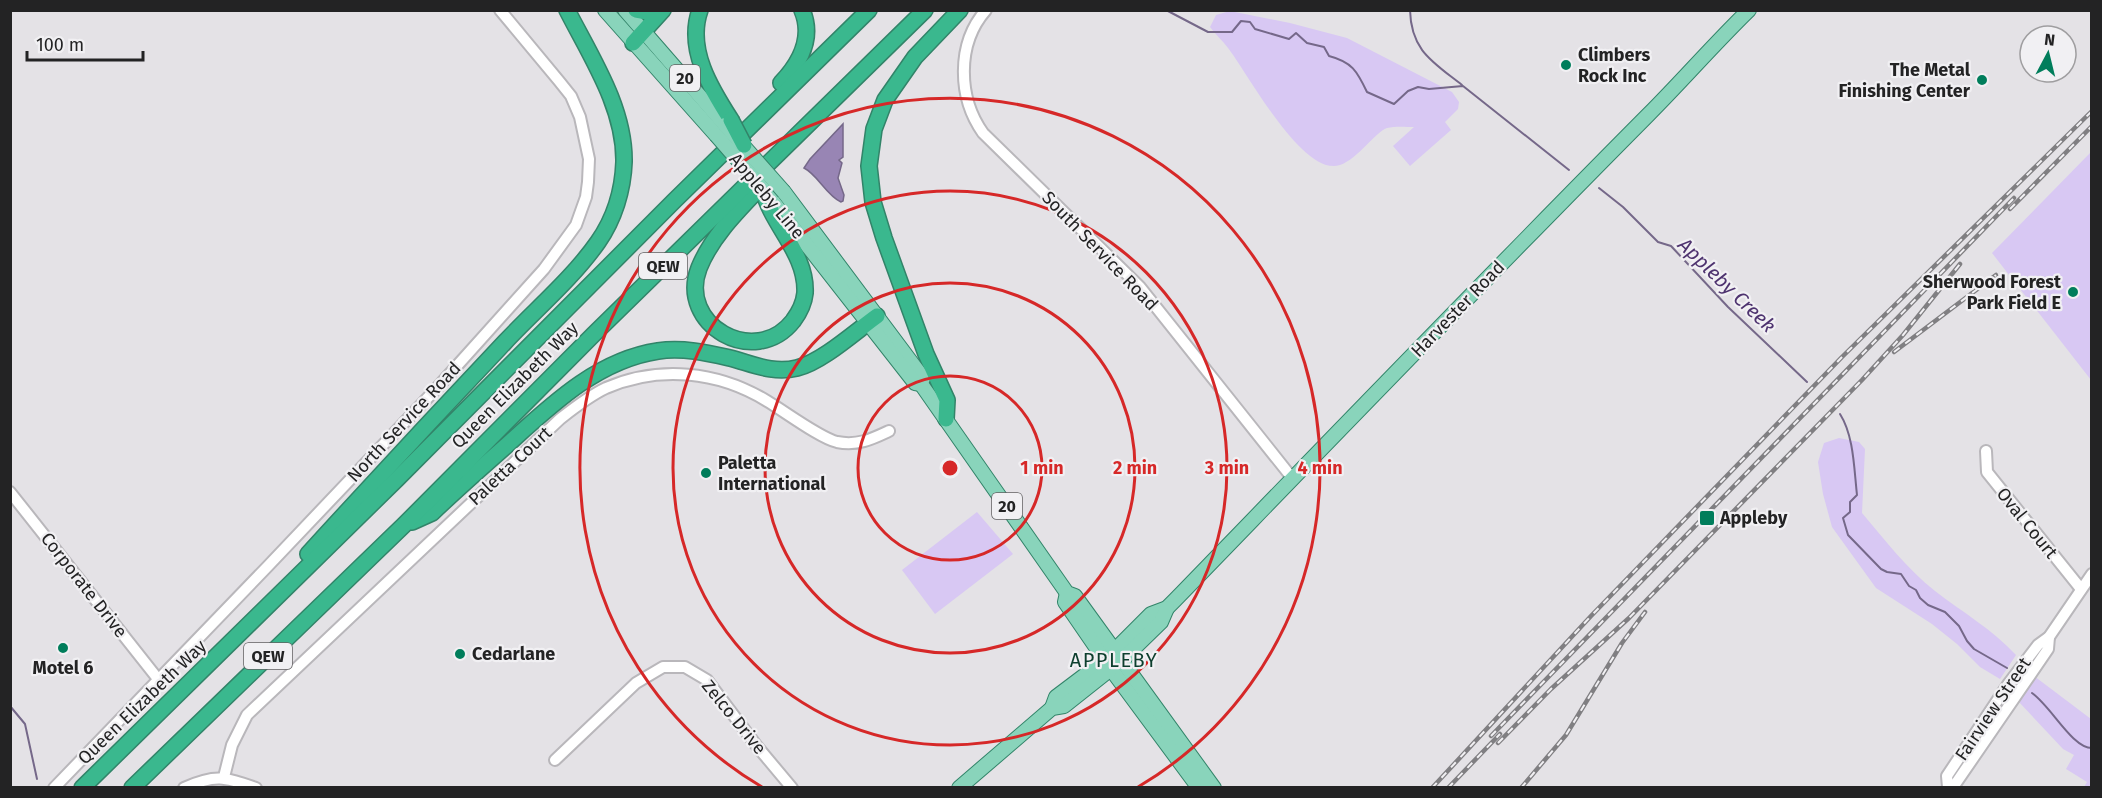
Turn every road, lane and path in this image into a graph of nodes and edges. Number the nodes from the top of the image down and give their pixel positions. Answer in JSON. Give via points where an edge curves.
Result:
{"nodes":[{"id":1,"x":500,"y":10,"type":"edge"},
{"id":2,"x":567,"y":10,"type":"edge"},
{"id":3,"x":605,"y":10,"type":"edge"},
{"id":4,"x":624,"y":10,"type":"edge"},
{"id":5,"x":636,"y":10,"type":"edge"},
{"id":6,"x":656,"y":10,"type":"edge"},
{"id":7,"x":663,"y":10,"type":"edge"},
{"id":8,"x":700,"y":10,"type":"edge"},
{"id":9,"x":802,"y":10,"type":"edge"},
{"id":10,"x":869,"y":10,"type":"edge"},
{"id":11,"x":925,"y":10,"type":"edge"},
{"id":12,"x":960,"y":10,"type":"edge"},
{"id":13,"x":986,"y":10,"type":"edge"},
{"id":14,"x":1749,"y":10,"type":"edge"},
{"id":15,"x":639,"y":37,"type":"junction"},
{"id":16,"x":829,"y":104,"type":"junction"},
{"id":17,"x":724,"y":126,"type":"junction"},
{"id":18,"x":744,"y":145,"type":"joint"},
{"id":19,"x":763,"y":189,"type":"joint"},
{"id":20,"x":674,"y":201,"type":"junction"},
{"id":21,"x":776,"y":201,"type":"junction"},
{"id":22,"x":873,"y":319,"type":"junction"},
{"id":23,"x":946,"y":419,"type":"junction"},
{"id":24,"x":889,"y":431,"type":"dead end"},
{"id":25,"x":1986,"y":451,"type":"dead end"},
{"id":26,"x":1293,"y":479,"type":"junction"},
{"id":27,"x":10,"y":492,"type":"edge"},
{"id":28,"x":404,"y":525,"type":"junction"},
{"id":29,"x":2091,"y":574,"type":"edge"},
{"id":30,"x":2081,"y":589,"type":"junction"},
{"id":31,"x":1067,"y":593,"type":"junction"},
{"id":32,"x":1167,"y":608,"type":"junction"},
{"id":33,"x":240,"y":633,"type":"junction"},
{"id":34,"x":1131,"y":635,"type":"junction"},
{"id":35,"x":1105,"y":638,"type":"junction"},
{"id":36,"x":1113,"y":660,"type":"junction"},
{"id":37,"x":158,"y":679,"type":"junction"},
{"id":38,"x":555,"y":760,"type":"dead end"},
{"id":39,"x":224,"y":777,"type":"junction"},
{"id":40,"x":1948,"y":787,"type":"edge"},
{"id":41,"x":54,"y":788,"type":"edge"},
{"id":42,"x":82,"y":788,"type":"edge"},
{"id":43,"x":132,"y":788,"type":"edge"},
{"id":44,"x":184,"y":788,"type":"edge"},
{"id":45,"x":256,"y":788,"type":"edge"},
{"id":46,"x":792,"y":788,"type":"edge"},
{"id":47,"x":959,"y":788,"type":"edge"},
{"id":48,"x":1199,"y":788,"type":"edge"},
{"id":49,"x":1214,"y":788,"type":"edge"}],
"edges":[{"from":1,"to":37,"type":"street","name":"North Service Road","via":[[571,96],[580,117],[589,159],[586,197],[576,225],[544,269],[437,388]]},
{"from":2,"to":33,"type":"highway","via":[[608,92],[621,136],[624,162],[620,194],[607,227],[571,275],[381,474]]},
{"from":3,"to":15,"type":"main road","name":"Appleby Line","number":"20"},
{"from":4,"to":15,"type":"main road","name":"Appleby Line","number":"20"},
{"from":5,"to":6,"type":"highway"},
{"from":7,"to":15,"type":"highway"},
{"from":8,"to":17,"type":"highway","via":[[696,33],[700,62]]},
{"from":9,"to":20,"type":"highway","via":[[805,42],[794,69]]},
{"from":10,"to":20,"type":"highway","name":"Queen Elizabeth Way","number":"QEW"},
{"from":11,"to":16,"type":"highway","name":"Queen Elizabeth Way","number":"QEW"},
{"from":12,"to":23,"type":"highway","via":[[915,57],[885,100],[874,129],[869,166],[873,202],[926,354],[947,400]]},
{"from":13,"to":26,"type":"street","name":"South Service Road","via":[[972,32],[965,59],[963,84],[973,119],[1140,287]]},
{"from":14,"to":26,"type":"main road","name":"Harvester Road"},
{"from":15,"to":17,"type":"main road","name":"Appleby Line","number":"20"},
{"from":16,"to":21,"type":"highway","via":[[809,134],[712,243],[699,269],[695,283],[699,308],[712,326],[735,340],[774,337],[790,325],[804,301],[804,276]]},
{"from":16,"to":28,"type":"highway","name":"Queen Elizabeth Way","number":"QEW"},
{"from":17,"to":18,"type":"highway","bridge":true},
{"from":17,"to":19,"type":"main road","name":"Appleby Line","number":"20","bridge":true},
{"from":18,"to":21,"type":"main road","name":"Appleby Line","number":"20","bridge":true},
{"from":19,"to":21,"type":"highway"},
{"from":20,"to":33,"type":"highway","name":"Queen Elizabeth Way","number":"QEW"},
{"from":21,"to":22,"type":"main road","name":"Appleby Line","number":"20"},
{"from":22,"to":23,"type":"main road","name":"Appleby Line","number":"20","via":[[915,383],[921,384]]},
{"from":22,"to":28,"type":"highway","via":[[799,368],[773,370],[703,352],[673,350],[612,365],[535,419],[432,513]]},
{"from":23,"to":31,"type":"main road","name":"Appleby Line","number":"20"},
{"from":24,"to":39,"type":"street","name":"Paletta Court","via":[[865,442],[836,442],[746,388],[693,375],[640,376],[605,389],[560,418],[247,715],[232,745]]},
{"from":25,"to":30,"type":"street","name":"Oval Court","via":[[1987,472]]},
{"from":26,"to":32,"type":"main road","name":"Harvester Road"},
{"from":27,"to":37,"type":"street","name":"Corporate Drive"},
{"from":28,"to":43,"type":"highway","name":"Queen Elizabeth Way","number":"QEW"},
{"from":29,"to":30,"type":"street","name":"Fairview Street"},
{"from":30,"to":40,"type":"street","name":"Fairview Street","via":[[1978,729],[1947,776]]},
{"from":31,"to":35,"type":"main road","name":"Appleby Line","number":"20","via":[[1075,596]]},
{"from":31,"to":36,"type":"main road","name":"Appleby Line","number":"20","via":[[1065,602]]},
{"from":32,"to":34,"type":"main road","name":"Harvester Road","via":[[1151,614]]},
{"from":32,"to":36,"type":"main road","name":"Harvester Road","via":[[1161,622]]},
{"from":33,"to":42,"type":"highway","name":"Queen Elizabeth Way","number":"QEW"},
{"from":34,"to":35,"type":"main road"},
{"from":34,"to":36,"type":"main road","name":"Harvester Road"},
{"from":35,"to":36,"type":"main road","name":"Appleby Line","number":"20"},
{"from":36,"to":47,"type":"main road","name":"Harvester Road","via":[[1056,698],[1052,708]]},
{"from":36,"to":48,"type":"main road","name":"Appleby Line","number":"20"},
{"from":36,"to":49,"type":"main road","name":"Appleby Line","number":"20"},
{"from":37,"to":41,"type":"street","name":"North Service Road"},
{"from":38,"to":46,"type":"street","name":"Zelco Drive","via":[[636,683],[663,667],[685,667],[707,680]]},
{"from":39,"to":44,"type":"street"},
{"from":39,"to":45,"type":"street"}]}
